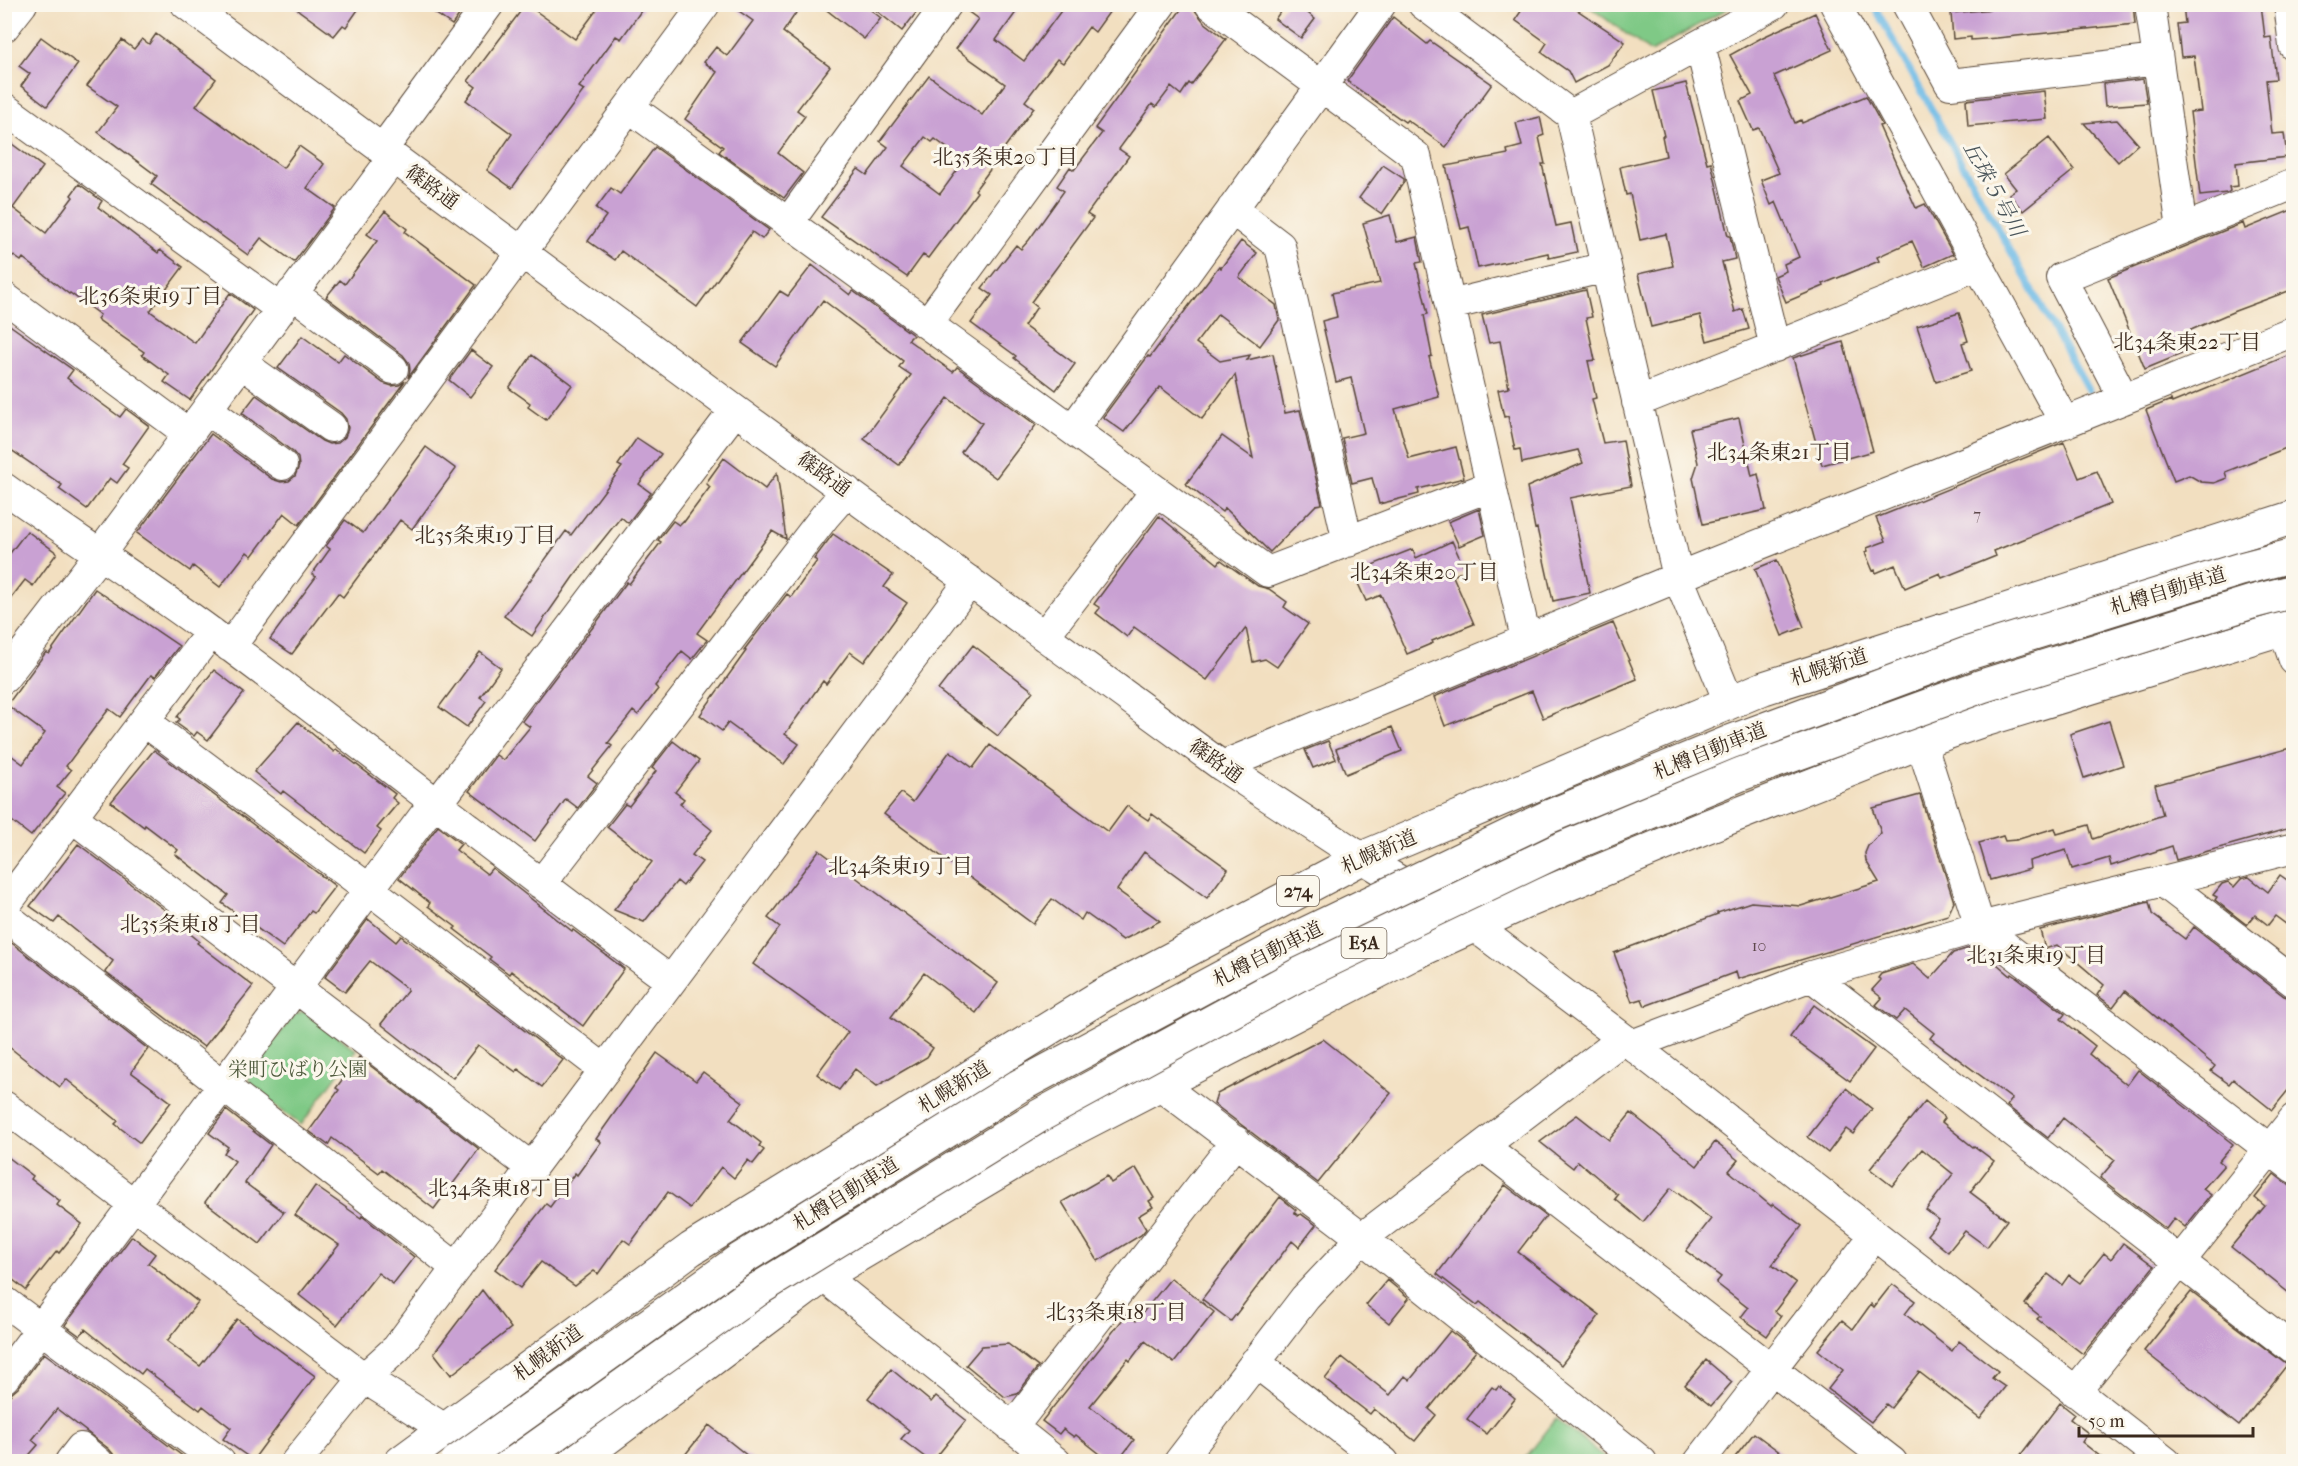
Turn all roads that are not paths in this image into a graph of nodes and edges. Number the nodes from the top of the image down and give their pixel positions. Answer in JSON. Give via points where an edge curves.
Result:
{"nodes":[{"id":1,"x":22,"y":4,"type":"edge"},
{"id":2,"x":186,"y":4,"type":"edge"},
{"id":3,"x":489,"y":4,"type":"edge"},
{"id":4,"x":705,"y":4,"type":"edge"},
{"id":5,"x":947,"y":4,"type":"edge"},
{"id":6,"x":1161,"y":4,"type":"edge"},
{"id":7,"x":1210,"y":4,"type":"edge"},
{"id":8,"x":1381,"y":4,"type":"edge"},
{"id":9,"x":1424,"y":4,"type":"edge"},
{"id":10,"x":1774,"y":4,"type":"edge"},
{"id":11,"x":1835,"y":4,"type":"edge"},
{"id":12,"x":1906,"y":4,"type":"edge"},
{"id":13,"x":2150,"y":4,"type":"edge"},
{"id":14,"x":2289,"y":4,"type":"edge"},
{"id":15,"x":4,"y":27,"type":"edge"},
{"id":16,"x":2293,"y":44,"type":"edge"},
{"id":17,"x":1700,"y":45,"type":"junction"},
{"id":18,"x":2158,"y":60,"type":"junction"},
{"id":19,"x":1323,"y":85,"type":"junction"},
{"id":20,"x":629,"y":107,"type":"junction"},
{"id":21,"x":4,"y":108,"type":"edge"},
{"id":22,"x":1571,"y":115,"type":"junction"},
{"id":23,"x":387,"y":154,"type":"junction"},
{"id":24,"x":2294,"y":184,"type":"edge"},
{"id":25,"x":1232,"y":209,"type":"junction"},
{"id":26,"x":788,"y":223,"type":"junction"},
{"id":27,"x":2182,"y":230,"type":"junction"},
{"id":28,"x":522,"y":253,"type":"junction"},
{"id":29,"x":1978,"y":265,"type":"junction"},
{"id":30,"x":1606,"y":267,"type":"junction"},
{"id":31,"x":4,"y":297,"type":"edge"},
{"id":32,"x":287,"y":301,"type":"junction"},
{"id":33,"x":1450,"y":305,"type":"junction"},
{"id":34,"x":927,"y":324,"type":"junction"},
{"id":35,"x":2294,"y":331,"type":"edge"},
{"id":36,"x":1774,"y":347,"type":"junction"},
{"id":37,"x":241,"y":363,"type":"junction"},
{"id":38,"x":393,"y":369,"type":"dead end"},
{"id":39,"x":2124,"y":399,"type":"junction"},
{"id":40,"x":1637,"y":402,"type":"junction"},
{"id":41,"x":207,"y":409,"type":"junction"},
{"id":42,"x":735,"y":410,"type":"junction"},
{"id":43,"x":2065,"y":423,"type":"junction"},
{"id":44,"x":331,"y":427,"type":"dead end"},
{"id":45,"x":1073,"y":429,"type":"junction"},
{"id":46,"x":189,"y":434,"type":"junction"},
{"id":47,"x":282,"y":465,"type":"dead end"},
{"id":48,"x":1491,"y":486,"type":"junction"},
{"id":49,"x":4,"y":488,"type":"edge"},
{"id":50,"x":847,"y":491,"type":"junction"},
{"id":51,"x":1156,"y":491,"type":"junction"},
{"id":52,"x":2294,"y":517,"type":"edge"},
{"id":53,"x":1348,"y":542,"type":"junction"},
{"id":54,"x":99,"y":555,"type":"junction"},
{"id":55,"x":2294,"y":555,"type":"edge"},
{"id":56,"x":1678,"y":577,"type":"junction"},
{"id":57,"x":970,"y":581,"type":"junction"},
{"id":58,"x":2294,"y":591,"type":"edge"},
{"id":59,"x":2288,"y":626,"type":"edge"},
{"id":60,"x":1044,"y":636,"type":"junction"},
{"id":61,"x":221,"y":639,"type":"junction"},
{"id":62,"x":1526,"y":639,"type":"junction"},
{"id":63,"x":2294,"y":660,"type":"edge"},
{"id":64,"x":4,"y":678,"type":"edge"},
{"id":65,"x":1729,"y":702,"type":"junction"},
{"id":66,"x":144,"y":722,"type":"junction"},
{"id":67,"x":1921,"y":742,"type":"junction"},
{"id":68,"x":1222,"y":766,"type":"junction"},
{"id":69,"x":438,"y":803,"type":"junction"},
{"id":70,"x":72,"y":817,"type":"junction"},
{"id":71,"x":2294,"y":848,"type":"edge"},
{"id":72,"x":1362,"y":858,"type":"junction"},
{"id":73,"x":2162,"y":881,"type":"junction"},
{"id":74,"x":541,"y":885,"type":"junction"},
{"id":75,"x":369,"y":889,"type":"junction"},
{"id":76,"x":4,"y":907,"type":"edge"},
{"id":77,"x":4,"y":915,"type":"edge"},
{"id":78,"x":1474,"y":926,"type":"junction"},
{"id":79,"x":1980,"y":927,"type":"junction"},
{"id":80,"x":1810,"y":976,"type":"junction"},
{"id":81,"x":671,"y":981,"type":"junction"},
{"id":82,"x":2294,"y":982,"type":"edge"},
{"id":83,"x":296,"y":987,"type":"junction"},
{"id":84,"x":1628,"y":1042,"type":"junction"},
{"id":85,"x":605,"y":1070,"type":"junction"},
{"id":86,"x":224,"y":1084,"type":"junction"},
{"id":87,"x":1159,"y":1084,"type":"junction"},
{"id":88,"x":4,"y":1106,"type":"edge"},
{"id":89,"x":2294,"y":1119,"type":"edge"},
{"id":90,"x":1236,"y":1141,"type":"junction"},
{"id":91,"x":1483,"y":1146,"type":"junction"},
{"id":92,"x":2270,"y":1149,"type":"junction"},
{"id":93,"x":531,"y":1168,"type":"junction"},
{"id":94,"x":2294,"y":1168,"type":"edge"},
{"id":95,"x":134,"y":1204,"type":"junction"},
{"id":96,"x":1875,"y":1235,"type":"junction"},
{"id":97,"x":1362,"y":1238,"type":"junction"},
{"id":98,"x":2181,"y":1263,"type":"junction"},
{"id":99,"x":457,"y":1268,"type":"junction"},
{"id":100,"x":823,"y":1276,"type":"junction"},
{"id":101,"x":4,"y":1301,"type":"edge"},
{"id":102,"x":41,"y":1329,"type":"junction"},
{"id":103,"x":2294,"y":1350,"type":"edge"},
{"id":104,"x":1255,"y":1362,"type":"junction"},
{"id":105,"x":1771,"y":1369,"type":"junction"},
{"id":106,"x":4,"y":1378,"type":"edge"},
{"id":107,"x":364,"y":1378,"type":"junction"},
{"id":108,"x":2075,"y":1392,"type":"junction"},
{"id":109,"x":445,"y":1428,"type":"junction"},
{"id":110,"x":1012,"y":1428,"type":"junction"},
{"id":111,"x":70,"y":1461,"type":"edge"},
{"id":112,"x":98,"y":1461,"type":"edge"},
{"id":113,"x":220,"y":1461,"type":"edge"},
{"id":114,"x":296,"y":1461,"type":"edge"},
{"id":115,"x":401,"y":1461,"type":"edge"},
{"id":116,"x":458,"y":1461,"type":"edge"},
{"id":117,"x":497,"y":1461,"type":"edge"},
{"id":118,"x":516,"y":1461,"type":"edge"},
{"id":119,"x":575,"y":1461,"type":"edge"},
{"id":120,"x":1056,"y":1461,"type":"edge"},
{"id":121,"x":1179,"y":1461,"type":"edge"},
{"id":122,"x":1384,"y":1461,"type":"edge"},
{"id":123,"x":1642,"y":1461,"type":"edge"},
{"id":124,"x":1700,"y":1461,"type":"edge"},
{"id":125,"x":1892,"y":1461,"type":"edge"},
{"id":126,"x":2166,"y":1461,"type":"edge"}],
"edges":[{"from":1,"to":15,"type":"street"},
{"from":2,"to":23,"type":"street","name":"篠路通"},
{"from":3,"to":23,"type":"street"},
{"from":4,"to":20,"type":"street"},
{"from":5,"to":26,"type":"street"},
{"from":6,"to":34,"type":"street"},
{"from":7,"to":19,"type":"street"},
{"from":8,"to":19,"type":"street"},
{"from":9,"to":22,"type":"street"},
{"from":10,"to":17,"type":"street"},
{"from":11,"to":29,"type":"street"},
{"from":12,"to":18,"type":"street","via":[[1950,84]]},
{"from":13,"to":18,"type":"street"},
{"from":14,"to":16,"type":"street"},
{"from":17,"to":22,"type":"street"},
{"from":17,"to":36,"type":"street"},
{"from":18,"to":27,"type":"street"},
{"from":19,"to":25,"type":"street"},
{"from":19,"to":33,"type":"street","via":[[1416,156]]},
{"from":20,"to":26,"type":"street"},
{"from":20,"to":28,"type":"street"},
{"from":21,"to":32,"type":"street"},
{"from":22,"to":30,"type":"street"},
{"from":23,"to":28,"type":"street","name":"篠路通"},
{"from":23,"to":32,"type":"street"},
{"from":24,"to":27,"type":"street"},
{"from":25,"to":45,"type":"street"},
{"from":25,"to":53,"type":"street","via":[[1280,246]]},
{"from":26,"to":34,"type":"street"},
{"from":27,"to":39,"type":"street","via":[[2061,278]]},
{"from":28,"to":42,"type":"street","name":"篠路通"},
{"from":28,"to":61,"type":"street"},
{"from":29,"to":36,"type":"street"},
{"from":29,"to":43,"type":"street"},
{"from":30,"to":33,"type":"street"},
{"from":30,"to":40,"type":"street"},
{"from":31,"to":46,"type":"street"},
{"from":32,"to":37,"type":"street"},
{"from":32,"to":38,"type":"street"},
{"from":33,"to":48,"type":"street"},
{"from":34,"to":45,"type":"street"},
{"from":35,"to":39,"type":"street"},
{"from":36,"to":40,"type":"street"},
{"from":37,"to":41,"type":"street"},
{"from":37,"to":44,"type":"street"},
{"from":39,"to":43,"type":"street"},
{"from":40,"to":56,"type":"street"},
{"from":41,"to":46,"type":"street"},
{"from":41,"to":47,"type":"street"},
{"from":42,"to":50,"type":"street","name":"篠路通"},
{"from":42,"to":69,"type":"street"},
{"from":43,"to":56,"type":"street"},
{"from":45,"to":51,"type":"street"},
{"from":46,"to":54,"type":"street"},
{"from":48,"to":53,"type":"street"},
{"from":48,"to":62,"type":"street"},
{"from":49,"to":54,"type":"street"},
{"from":50,"to":57,"type":"street","name":"篠路通"},
{"from":50,"to":74,"type":"street"},
{"from":51,"to":53,"type":"street","via":[[1268,572]]},
{"from":51,"to":60,"type":"street"},
{"from":52,"to":65,"type":"highway","name":"札幌新道","number":"274"},
{"from":54,"to":61,"type":"street"},
{"from":54,"to":64,"type":"street"},
{"from":55,"to":116,"type":"highway","name":"札樽自動車道","number":"E5A","bridge":true,"via":[[1969,653],[1730,742],[1548,816],[1282,945],[1019,1086],[741,1259]]},
{"from":56,"to":62,"type":"street"},
{"from":56,"to":65,"type":"street"},
{"from":57,"to":60,"type":"street","name":"篠路通"},
{"from":57,"to":81,"type":"street"},
{"from":58,"to":118,"type":"highway","name":"札樽自動車道","number":"E5A","bridge":true,"via":[[1982,686],[1741,774],[1561,849],[1298,975],[1039,1116],[770,1282]]},
{"from":59,"to":63,"type":"street"},
{"from":59,"to":67,"type":"highway"},
{"from":60,"to":68,"type":"street","name":"篠路通"},
{"from":61,"to":66,"type":"street"},
{"from":61,"to":69,"type":"street"},
{"from":62,"to":68,"type":"street"},
{"from":65,"to":72,"type":"highway","name":"札幌新道","number":"274"},
{"from":66,"to":70,"type":"street"},
{"from":66,"to":75,"type":"street"},
{"from":67,"to":78,"type":"highway","via":[[1703,828]]},
{"from":67,"to":79,"type":"street"},
{"from":68,"to":72,"type":"street","name":"篠路通"},
{"from":69,"to":74,"type":"street"},
{"from":69,"to":75,"type":"street"},
{"from":70,"to":76,"type":"street"},
{"from":70,"to":83,"type":"street"},
{"from":71,"to":73,"type":"street"},
{"from":72,"to":78,"type":"street","name":"篠路通"},
{"from":72,"to":109,"type":"highway","name":"札幌新道","number":"274","via":[[1103,995],[690,1249]]},
{"from":73,"to":79,"type":"street"},
{"from":73,"to":82,"type":"street"},
{"from":74,"to":81,"type":"street"},
{"from":75,"to":83,"type":"street"},
{"from":75,"to":85,"type":"street"},
{"from":77,"to":86,"type":"street"},
{"from":78,"to":84,"type":"street","name":"篠路通"},
{"from":78,"to":87,"type":"highway"},
{"from":79,"to":80,"type":"street"},
{"from":79,"to":92,"type":"street"},
{"from":80,"to":84,"type":"street"},
{"from":80,"to":98,"type":"street"},
{"from":81,"to":85,"type":"street"},
{"from":83,"to":86,"type":"street"},
{"from":83,"to":93,"type":"street"},
{"from":84,"to":91,"type":"street"},
{"from":84,"to":96,"type":"street","name":"篠路通"},
{"from":85,"to":93,"type":"street"},
{"from":86,"to":95,"type":"street"},
{"from":86,"to":99,"type":"street"},
{"from":87,"to":90,"type":"street"},
{"from":87,"to":100,"type":"highway","via":[[1052,1140]]},
{"from":88,"to":95,"type":"street"},
{"from":89,"to":92,"type":"street"},
{"from":90,"to":97,"type":"street"},
{"from":90,"to":110,"type":"street"},
{"from":91,"to":97,"type":"street"},
{"from":91,"to":105,"type":"street"},
{"from":92,"to":94,"type":"street"},
{"from":92,"to":98,"type":"street"},
{"from":93,"to":99,"type":"street"},
{"from":95,"to":102,"type":"street"},
{"from":95,"to":107,"type":"street"},
{"from":96,"to":105,"type":"street"},
{"from":96,"to":108,"type":"street","name":"篠路通"},
{"from":97,"to":104,"type":"street","via":[[1305,1298]]},
{"from":97,"to":123,"type":"street"},
{"from":98,"to":103,"type":"street"},
{"from":98,"to":108,"type":"street"},
{"from":99,"to":107,"type":"street","via":[[397,1348]]},
{"from":100,"to":110,"type":"street"},
{"from":100,"to":119,"type":"highway"},
{"from":101,"to":102,"type":"street"},
{"from":102,"to":106,"type":"street"},
{"from":102,"to":113,"type":"street"},
{"from":104,"to":121,"type":"street"},
{"from":104,"to":122,"type":"street"},
{"from":105,"to":124,"type":"street"},
{"from":105,"to":125,"type":"street"},
{"from":107,"to":109,"type":"street"},
{"from":107,"to":114,"type":"street"},
{"from":108,"to":126,"type":"street","name":"篠路通"},
{"from":109,"to":115,"type":"highway","name":"札幌新道","number":"274"},
{"from":109,"to":117,"type":"street"},
{"from":110,"to":120,"type":"street"},
{"from":111,"to":112,"type":"street","via":[[81,1449]]}]}
